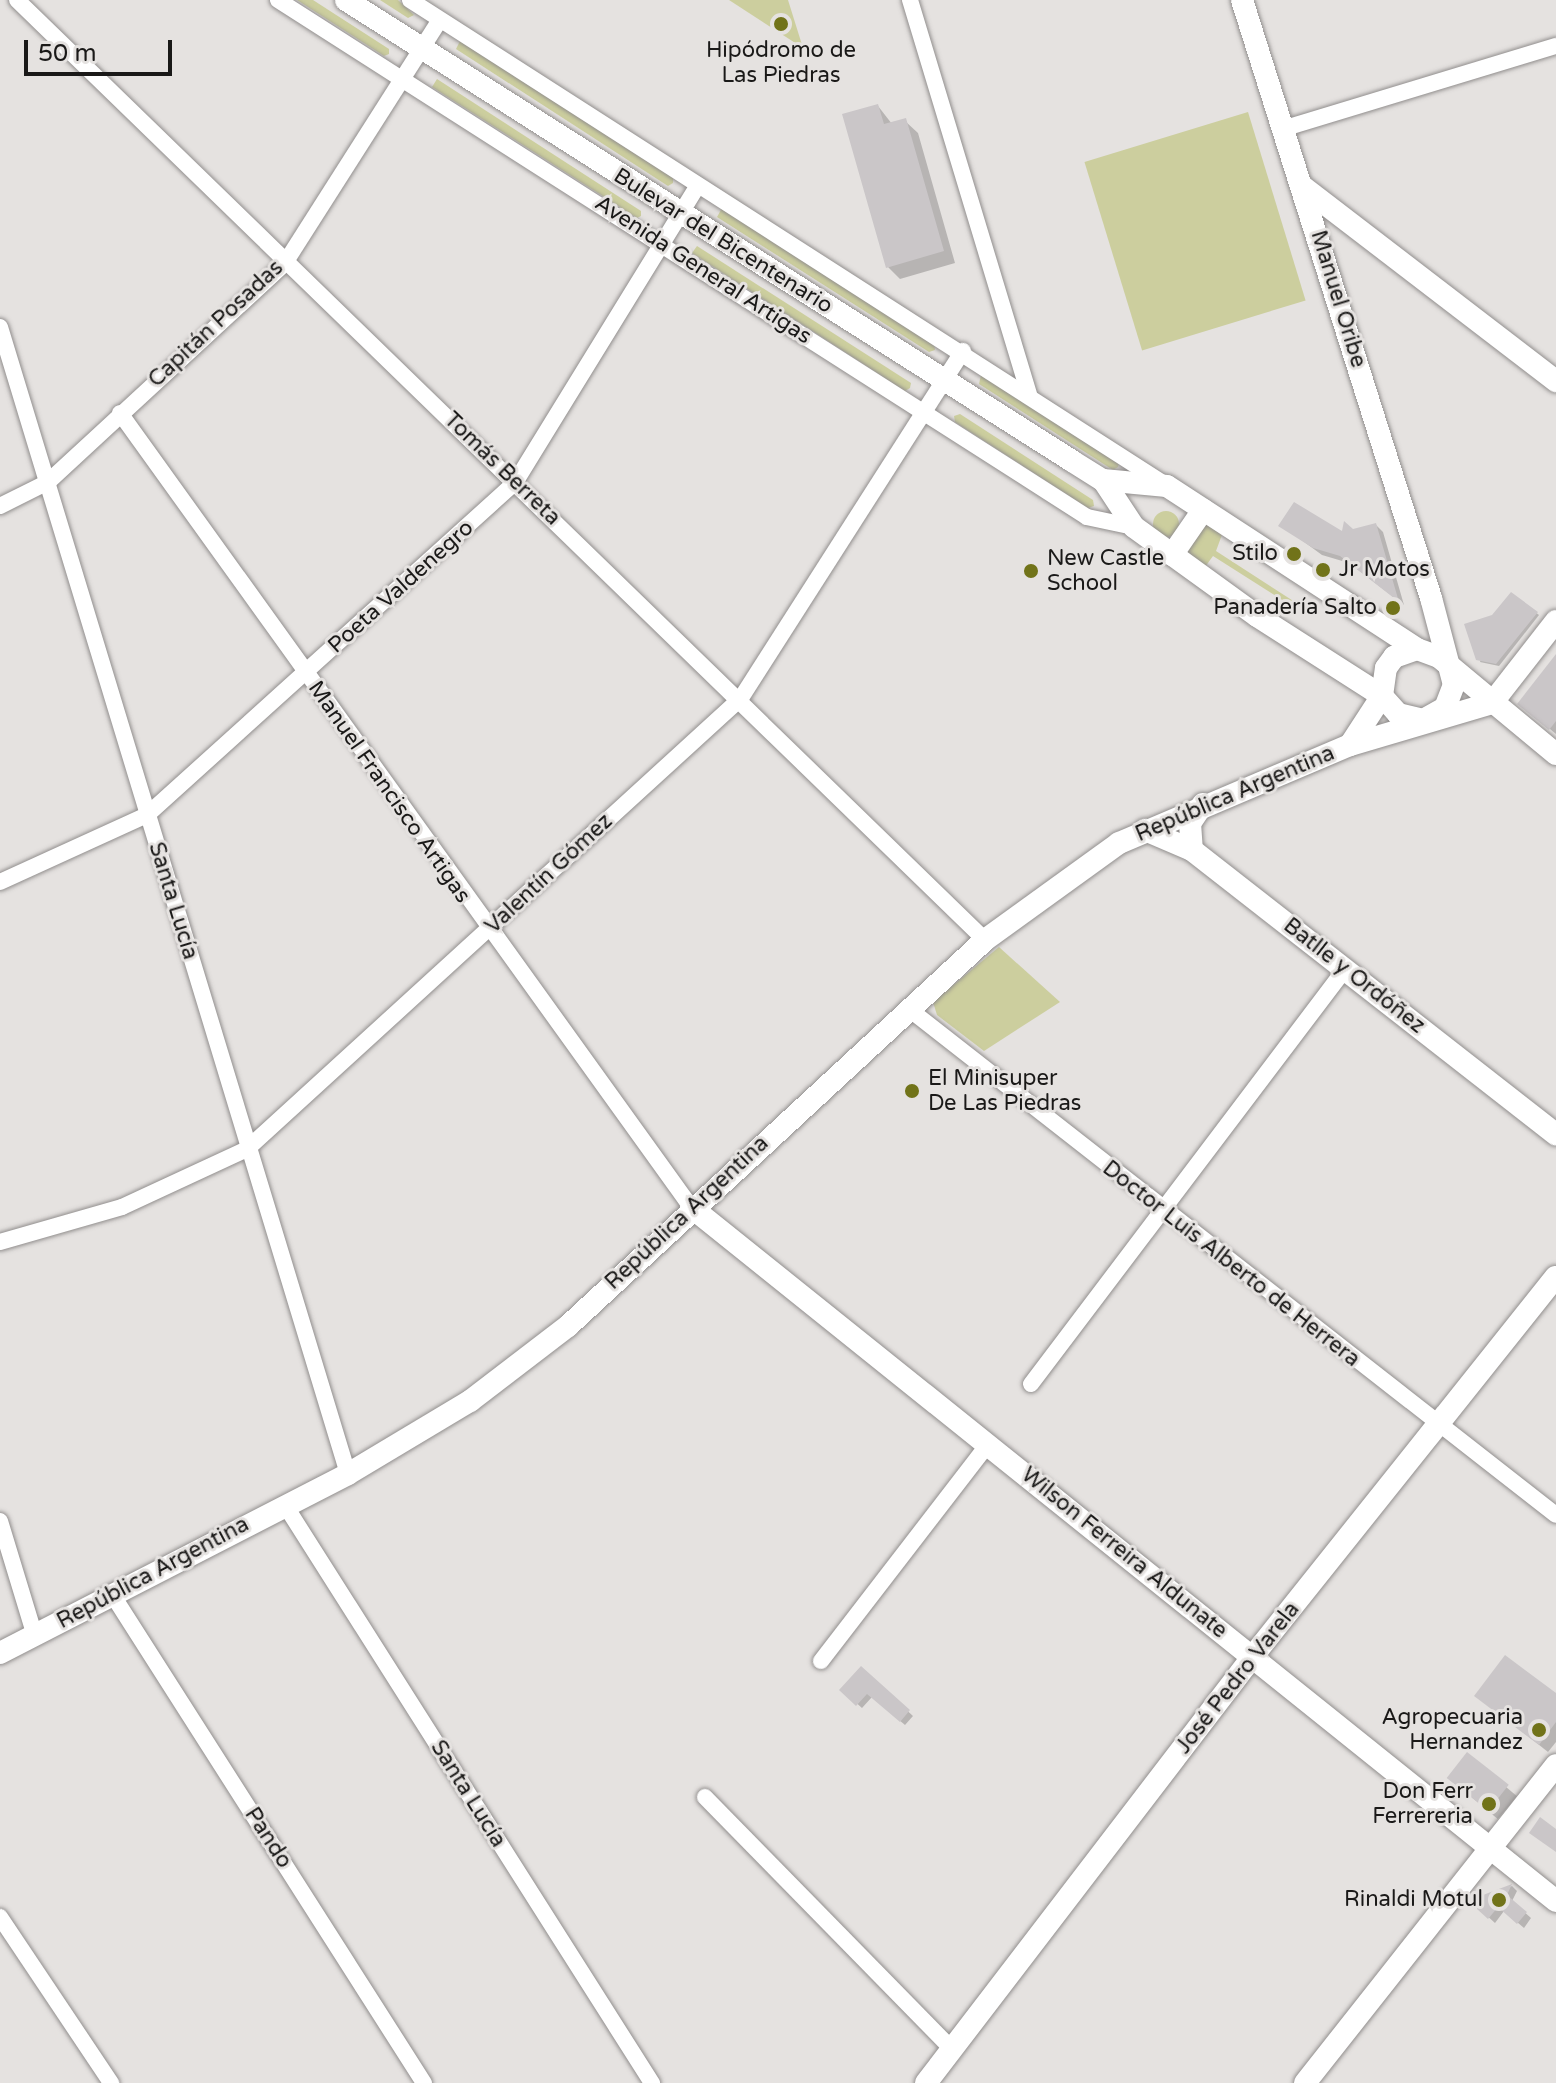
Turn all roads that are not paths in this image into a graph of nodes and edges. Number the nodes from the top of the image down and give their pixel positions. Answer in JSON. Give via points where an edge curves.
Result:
{"nodes":[{"id":1,"x":17,"y":0,"type":"edge"},
{"id":2,"x":278,"y":0,"type":"edge"},
{"id":3,"x":346,"y":0,"type":"edge"},
{"id":4,"x":410,"y":0,"type":"edge"},
{"id":5,"x":910,"y":0,"type":"edge"},
{"id":6,"x":1242,"y":0,"type":"edge"},
{"id":7,"x":440,"y":20,"type":"junction"},
{"id":8,"x":1556,"y":46,"type":"edge"},
{"id":9,"x":421,"y":49,"type":"junction"},
{"id":10,"x":402,"y":79,"type":"junction"},
{"id":11,"x":1282,"y":129,"type":"junction"},
{"id":12,"x":698,"y":185,"type":"junction"},
{"id":13,"x":1303,"y":187,"type":"junction"},
{"id":14,"x":680,"y":214,"type":"junction"},
{"id":15,"x":663,"y":243,"type":"junction"},
{"id":16,"x":285,"y":263,"type":"junction"},
{"id":17,"x":0,"y":327,"type":"edge"},
{"id":18,"x":963,"y":351,"type":"junction"},
{"id":19,"x":944,"y":380,"type":"junction"},
{"id":20,"x":1556,"y":381,"type":"edge"},
{"id":21,"x":1029,"y":394,"type":"junction"},
{"id":22,"x":120,"y":413,"type":"junction"},
{"id":23,"x":923,"y":413,"type":"junction"},
{"id":24,"x":1103,"y":480,"type":"junction"},
{"id":25,"x":516,"y":481,"type":"junction"},
{"id":26,"x":48,"y":482,"type":"junction"},
{"id":27,"x":1167,"y":486,"type":"junction"},
{"id":28,"x":0,"y":506,"type":"edge"},
{"id":29,"x":1203,"y":510,"type":"junction"},
{"id":30,"x":1134,"y":527,"type":"junction"},
{"id":31,"x":1172,"y":555,"type":"junction"},
{"id":32,"x":1431,"y":598,"type":"junction"},
{"id":33,"x":1556,"y":621,"type":"edge"},
{"id":34,"x":1417,"y":649,"type":"junction"},
{"id":35,"x":1449,"y":669,"type":"junction"},
{"id":36,"x":305,"y":674,"type":"junction"},
{"id":37,"x":1382,"y":696,"type":"junction"},
{"id":38,"x":741,"y":698,"type":"junction"},
{"id":39,"x":1492,"y":703,"type":"junction"},
{"id":40,"x":1435,"y":717,"type":"junction"},
{"id":41,"x":1350,"y":745,"type":"junction"},
{"id":42,"x":1556,"y":754,"type":"edge"},
{"id":43,"x":1203,"y":803,"type":"junction"},
{"id":44,"x":147,"y":815,"type":"junction"},
{"id":45,"x":1145,"y":830,"type":"junction"},
{"id":46,"x":1192,"y":850,"type":"junction"},
{"id":47,"x":0,"y":882,"type":"edge"},
{"id":48,"x":488,"y":931,"type":"junction"},
{"id":49,"x":985,"y":940,"type":"junction"},
{"id":50,"x":1345,"y":969,"type":"junction"},
{"id":51,"x":909,"y":1009,"type":"junction"},
{"id":52,"x":1556,"y":1134,"type":"edge"},
{"id":53,"x":247,"y":1149,"type":"junction"},
{"id":54,"x":691,"y":1207,"type":"junction"},
{"id":55,"x":1163,"y":1212,"type":"junction"},
{"id":56,"x":0,"y":1242,"type":"edge"},
{"id":57,"x":1556,"y":1277,"type":"edge"},
{"id":58,"x":1031,"y":1384,"type":"dead end"},
{"id":59,"x":1440,"y":1425,"type":"junction"},
{"id":60,"x":989,"y":1443,"type":"junction"},
{"id":61,"x":348,"y":1474,"type":"junction"},
{"id":62,"x":285,"y":1505,"type":"junction"},
{"id":63,"x":1556,"y":1515,"type":"edge"},
{"id":64,"x":0,"y":1521,"type":"edge"},
{"id":65,"x":112,"y":1594,"type":"junction"},
{"id":66,"x":35,"y":1636,"type":"junction"},
{"id":67,"x":0,"y":1653,"type":"edge"},
{"id":68,"x":1253,"y":1656,"type":"junction"},
{"id":69,"x":821,"y":1661,"type":"dead end"},
{"id":70,"x":1556,"y":1765,"type":"edge"},
{"id":71,"x":705,"y":1797,"type":"dead end"},
{"id":72,"x":1490,"y":1849,"type":"junction"},
{"id":73,"x":1556,"y":1901,"type":"edge"},
{"id":74,"x":0,"y":1917,"type":"edge"},
{"id":75,"x":952,"y":2049,"type":"junction"},
{"id":76,"x":111,"y":2083,"type":"edge"},
{"id":77,"x":424,"y":2083,"type":"edge"},
{"id":78,"x":652,"y":2083,"type":"edge"},
{"id":79,"x":926,"y":2083,"type":"edge"},
{"id":80,"x":1305,"y":2083,"type":"edge"}],
"edges":[{"from":1,"to":16,"type":"street","name":"Tomás Berreta"},
{"from":2,"to":10,"type":"street","name":"Avenida General Artigas"},
{"from":3,"to":9,"type":"street","name":"Bulevar del Bicentenario"},
{"from":4,"to":7,"type":"street"},
{"from":5,"to":21,"type":"street"},
{"from":6,"to":11,"type":"street","name":"Manuel Oribe"},
{"from":7,"to":9,"type":"street","name":"Capitán Posadas"},
{"from":7,"to":12,"type":"street"},
{"from":8,"to":11,"type":"street"},
{"from":9,"to":10,"type":"street","name":"Capitán Posadas"},
{"from":9,"to":14,"type":"street","name":"Bulevar del Bicentenario"},
{"from":10,"to":15,"type":"street","name":"Avenida General Artigas"},
{"from":10,"to":16,"type":"street","name":"Capitán Posadas"},
{"from":11,"to":13,"type":"street","name":"Manuel Oribe"},
{"from":12,"to":14,"type":"street","name":"Poeta Valdenegro"},
{"from":12,"to":18,"type":"street"},
{"from":13,"to":20,"type":"street"},
{"from":13,"to":32,"type":"street","name":"Manuel Oribe"},
{"from":14,"to":15,"type":"street","name":"Poeta Valdenegro"},
{"from":14,"to":19,"type":"street","name":"Bulevar del Bicentenario"},
{"from":15,"to":23,"type":"street","name":"Avenida General Artigas"},
{"from":15,"to":25,"type":"street","name":"Poeta Valdenegro"},
{"from":16,"to":22,"type":"street","name":"Capitán Posadas"},
{"from":16,"to":25,"type":"street","name":"Tomás Berreta"},
{"from":17,"to":26,"type":"street","name":"Santa Lucía"},
{"from":18,"to":19,"type":"street","name":"Valentín Gómez"},
{"from":18,"to":21,"type":"street"},
{"from":19,"to":23,"type":"street","name":"Valentín Gómez"},
{"from":19,"to":24,"type":"street","name":"Bulevar del Bicentenario"},
{"from":21,"to":27,"type":"street"},
{"from":22,"to":26,"type":"street","name":"Capitán Posadas"},
{"from":22,"to":36,"type":"street","name":"Manuel Francisco Artigas"},
{"from":23,"to":30,"type":"street","name":"Avenida General Artigas","via":[[1087,517]]},
{"from":23,"to":38,"type":"street","name":"Valentín Gómez"},
{"from":24,"to":27,"type":"street","name":"Bulevar del Bicentenario"},
{"from":24,"to":30,"type":"street","name":"Bulevar del Bicentenario"},
{"from":25,"to":36,"type":"street","name":"Poeta Valdenegro"},
{"from":25,"to":38,"type":"street","name":"Tomás Berreta"},
{"from":26,"to":28,"type":"street","name":"Capitán Posadas"},
{"from":26,"to":44,"type":"street","name":"Santa Lucía"},
{"from":27,"to":29,"type":"street","name":"Bulevar del Bicentenario"},
{"from":29,"to":31,"type":"street"},
{"from":29,"to":34,"type":"street","name":"Bulevar del Bicentenario"},
{"from":30,"to":31,"type":"street","name":"Bulevar del Bicentenario"},
{"from":31,"to":37,"type":"street","name":"Bulevar del Bicentenario"},
{"from":32,"to":34,"type":"street"},
{"from":32,"to":35,"type":"street"},
{"from":33,"to":39,"type":"street"},
{"from":34,"to":35,"type":"street","name":"Bulevar del Bicentenario","via":[[1428,650]]},
{"from":34,"to":37,"type":"street","name":"República Argentina","via":[[1394,657],[1386,668]]},
{"from":35,"to":39,"type":"street"},
{"from":35,"to":40,"type":"street","via":[[1451,698]]},
{"from":36,"to":44,"type":"street","name":"Poeta Valdenegro"},
{"from":36,"to":48,"type":"street","name":"Manuel Francisco Artigas"},
{"from":37,"to":40,"type":"street","name":"Bulevar del Bicentenario","via":[[1412,720]]},
{"from":37,"to":41,"type":"street","name":"República Argentina"},
{"from":38,"to":48,"type":"street","name":"Valentín Gómez"},
{"from":38,"to":49,"type":"street","name":"Tomás Berreta"},
{"from":39,"to":40,"type":"street","name":"República Argentina"},
{"from":39,"to":42,"type":"street"},
{"from":40,"to":41,"type":"street","name":"República Argentina"},
{"from":41,"to":43,"type":"street","name":"República Argentina"},
{"from":43,"to":45,"type":"street","name":"República Argentina"},
{"from":43,"to":46,"type":"street","via":[[1190,823]]},
{"from":44,"to":47,"type":"street","name":"Poeta Valdenegro"},
{"from":44,"to":53,"type":"street","name":"Santa Lucía"},
{"from":45,"to":46,"type":"street","name":"Batlle y Ordóñez"},
{"from":45,"to":49,"type":"street","name":"República Argentina","via":[[1119,843]]},
{"from":46,"to":50,"type":"street","name":"Batlle y Ordóñez"},
{"from":48,"to":53,"type":"street","name":"Valentín Gómez"},
{"from":48,"to":54,"type":"street","name":"Manuel Francisco Artigas"},
{"from":49,"to":51,"type":"street","name":"República Argentina"},
{"from":50,"to":52,"type":"street","name":"Batlle y Ordóñez"},
{"from":50,"to":55,"type":"street"},
{"from":51,"to":54,"type":"street","name":"República Argentina"},
{"from":51,"to":55,"type":"street","name":"Doctor Luis Alberto de Herrera"},
{"from":53,"to":56,"type":"street","name":"Valentín Gómez","via":[[122,1207]]},
{"from":53,"to":61,"type":"street","name":"Santa Lucía"},
{"from":54,"to":60,"type":"street","name":"Wilson Ferreira Aldunate"},
{"from":54,"to":61,"type":"street","name":"República Argentina","via":[[568,1326],[470,1401]]},
{"from":55,"to":58,"type":"street"},
{"from":55,"to":59,"type":"street","name":"Doctor Luis Alberto de Herrera"},
{"from":57,"to":59,"type":"street","name":"José Pedro Varela"},
{"from":59,"to":63,"type":"street","name":"Doctor Luis Alberto de Herrera"},
{"from":59,"to":68,"type":"street","name":"José Pedro Varela"},
{"from":60,"to":68,"type":"street","name":"Wilson Ferreira Aldunate"},
{"from":60,"to":69,"type":"street"},
{"from":61,"to":62,"type":"street","name":"República Argentina"},
{"from":62,"to":65,"type":"street","name":"República Argentina"},
{"from":62,"to":78,"type":"street","name":"Santa Lucía"},
{"from":64,"to":66,"type":"street"},
{"from":65,"to":66,"type":"street","name":"República Argentina"},
{"from":65,"to":77,"type":"street","name":"Pando"},
{"from":66,"to":67,"type":"street","name":"República Argentina"},
{"from":68,"to":72,"type":"street","name":"Wilson Ferreira Aldunate"},
{"from":68,"to":75,"type":"street","name":"José Pedro Varela"},
{"from":70,"to":72,"type":"street"},
{"from":71,"to":75,"type":"street"},
{"from":72,"to":73,"type":"street","name":"Wilson Ferreira Aldunate"},
{"from":72,"to":80,"type":"street"},
{"from":74,"to":76,"type":"street"},
{"from":75,"to":79,"type":"street","name":"José Pedro Varela"}]}
